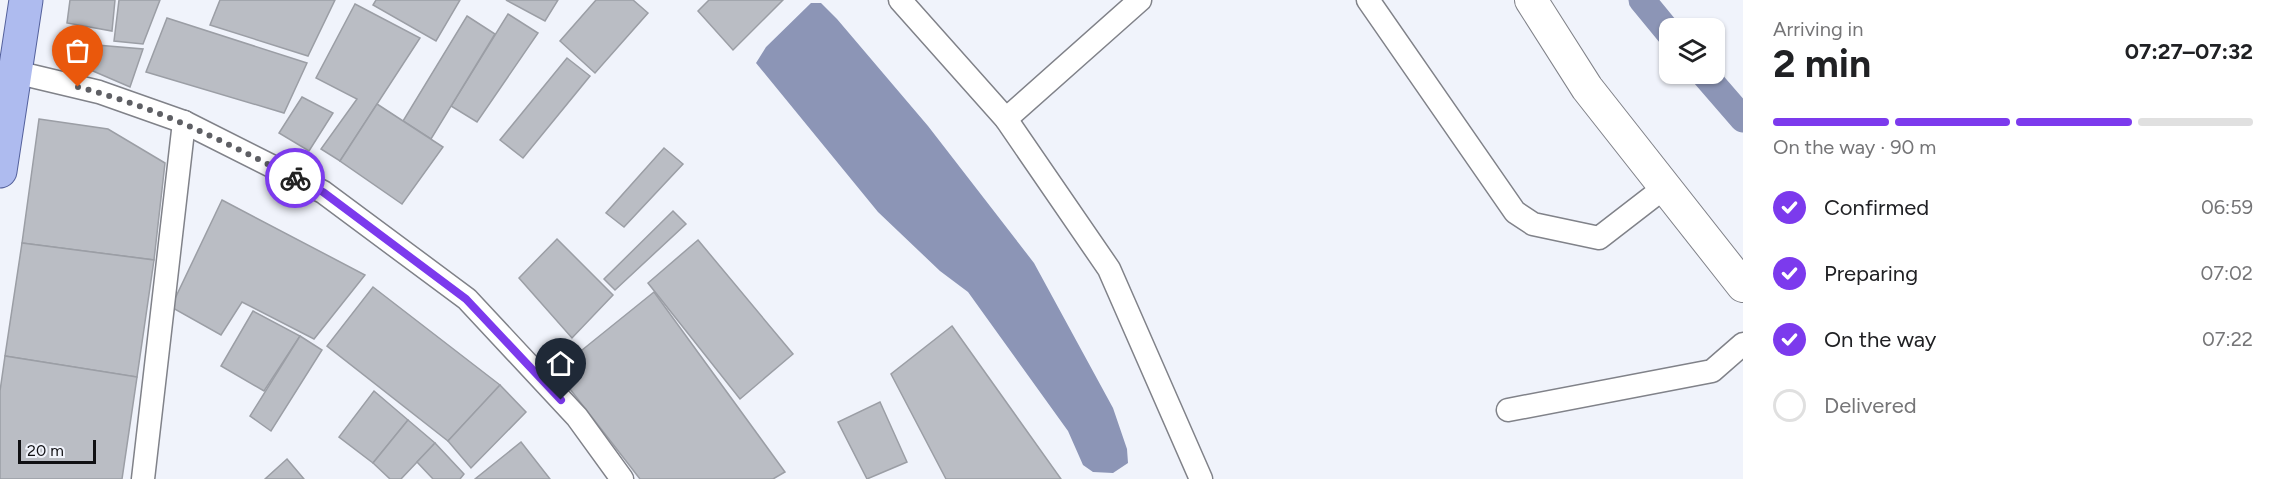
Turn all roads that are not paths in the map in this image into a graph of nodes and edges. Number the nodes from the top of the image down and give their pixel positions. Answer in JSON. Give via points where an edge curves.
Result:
{"nodes":[{"id":1,"x":26,"y":0,"type":"edge"},
{"id":2,"x":900,"y":0,"type":"edge"},
{"id":3,"x":1140,"y":0,"type":"edge"},
{"id":4,"x":1368,"y":0,"type":"edge"},
{"id":5,"x":1531,"y":0,"type":"edge"},
{"id":6,"x":7,"y":71,"type":"edge"},
{"id":7,"x":1006,"y":119,"type":"junction"},
{"id":8,"x":184,"y":122,"type":"junction"},
{"id":9,"x":0,"y":171,"type":"edge"},
{"id":10,"x":1665,"y":187,"type":"junction"},
{"id":11,"x":1743,"y":286,"type":"edge"},
{"id":12,"x":1743,"y":344,"type":"edge"},
{"id":13,"x":1508,"y":410,"type":"dead end"},
{"id":14,"x":143,"y":479,"type":"edge"},
{"id":15,"x":622,"y":479,"type":"edge"},
{"id":16,"x":1201,"y":479,"type":"edge"}],
"edges":[{"from":1,"to":6,"type":"main road"},
{"from":2,"to":7,"type":"street"},
{"from":3,"to":7,"type":"street"},
{"from":4,"to":10,"type":"street","via":[[1515,212],[1533,224],[1599,238]]},
{"from":5,"to":10,"type":"main road","via":[[1587,88]]},
{"from":6,"to":8,"type":"street","via":[[99,93]]},
{"from":6,"to":9,"type":"main road"},
{"from":7,"to":16,"type":"street","via":[[1109,269]]},
{"from":8,"to":14,"type":"street"},
{"from":8,"to":15,"type":"street","via":[[323,192],[466,299],[577,417]]},
{"from":10,"to":11,"type":"main road"},
{"from":12,"to":13,"type":"street","via":[[1712,371]]}]}
